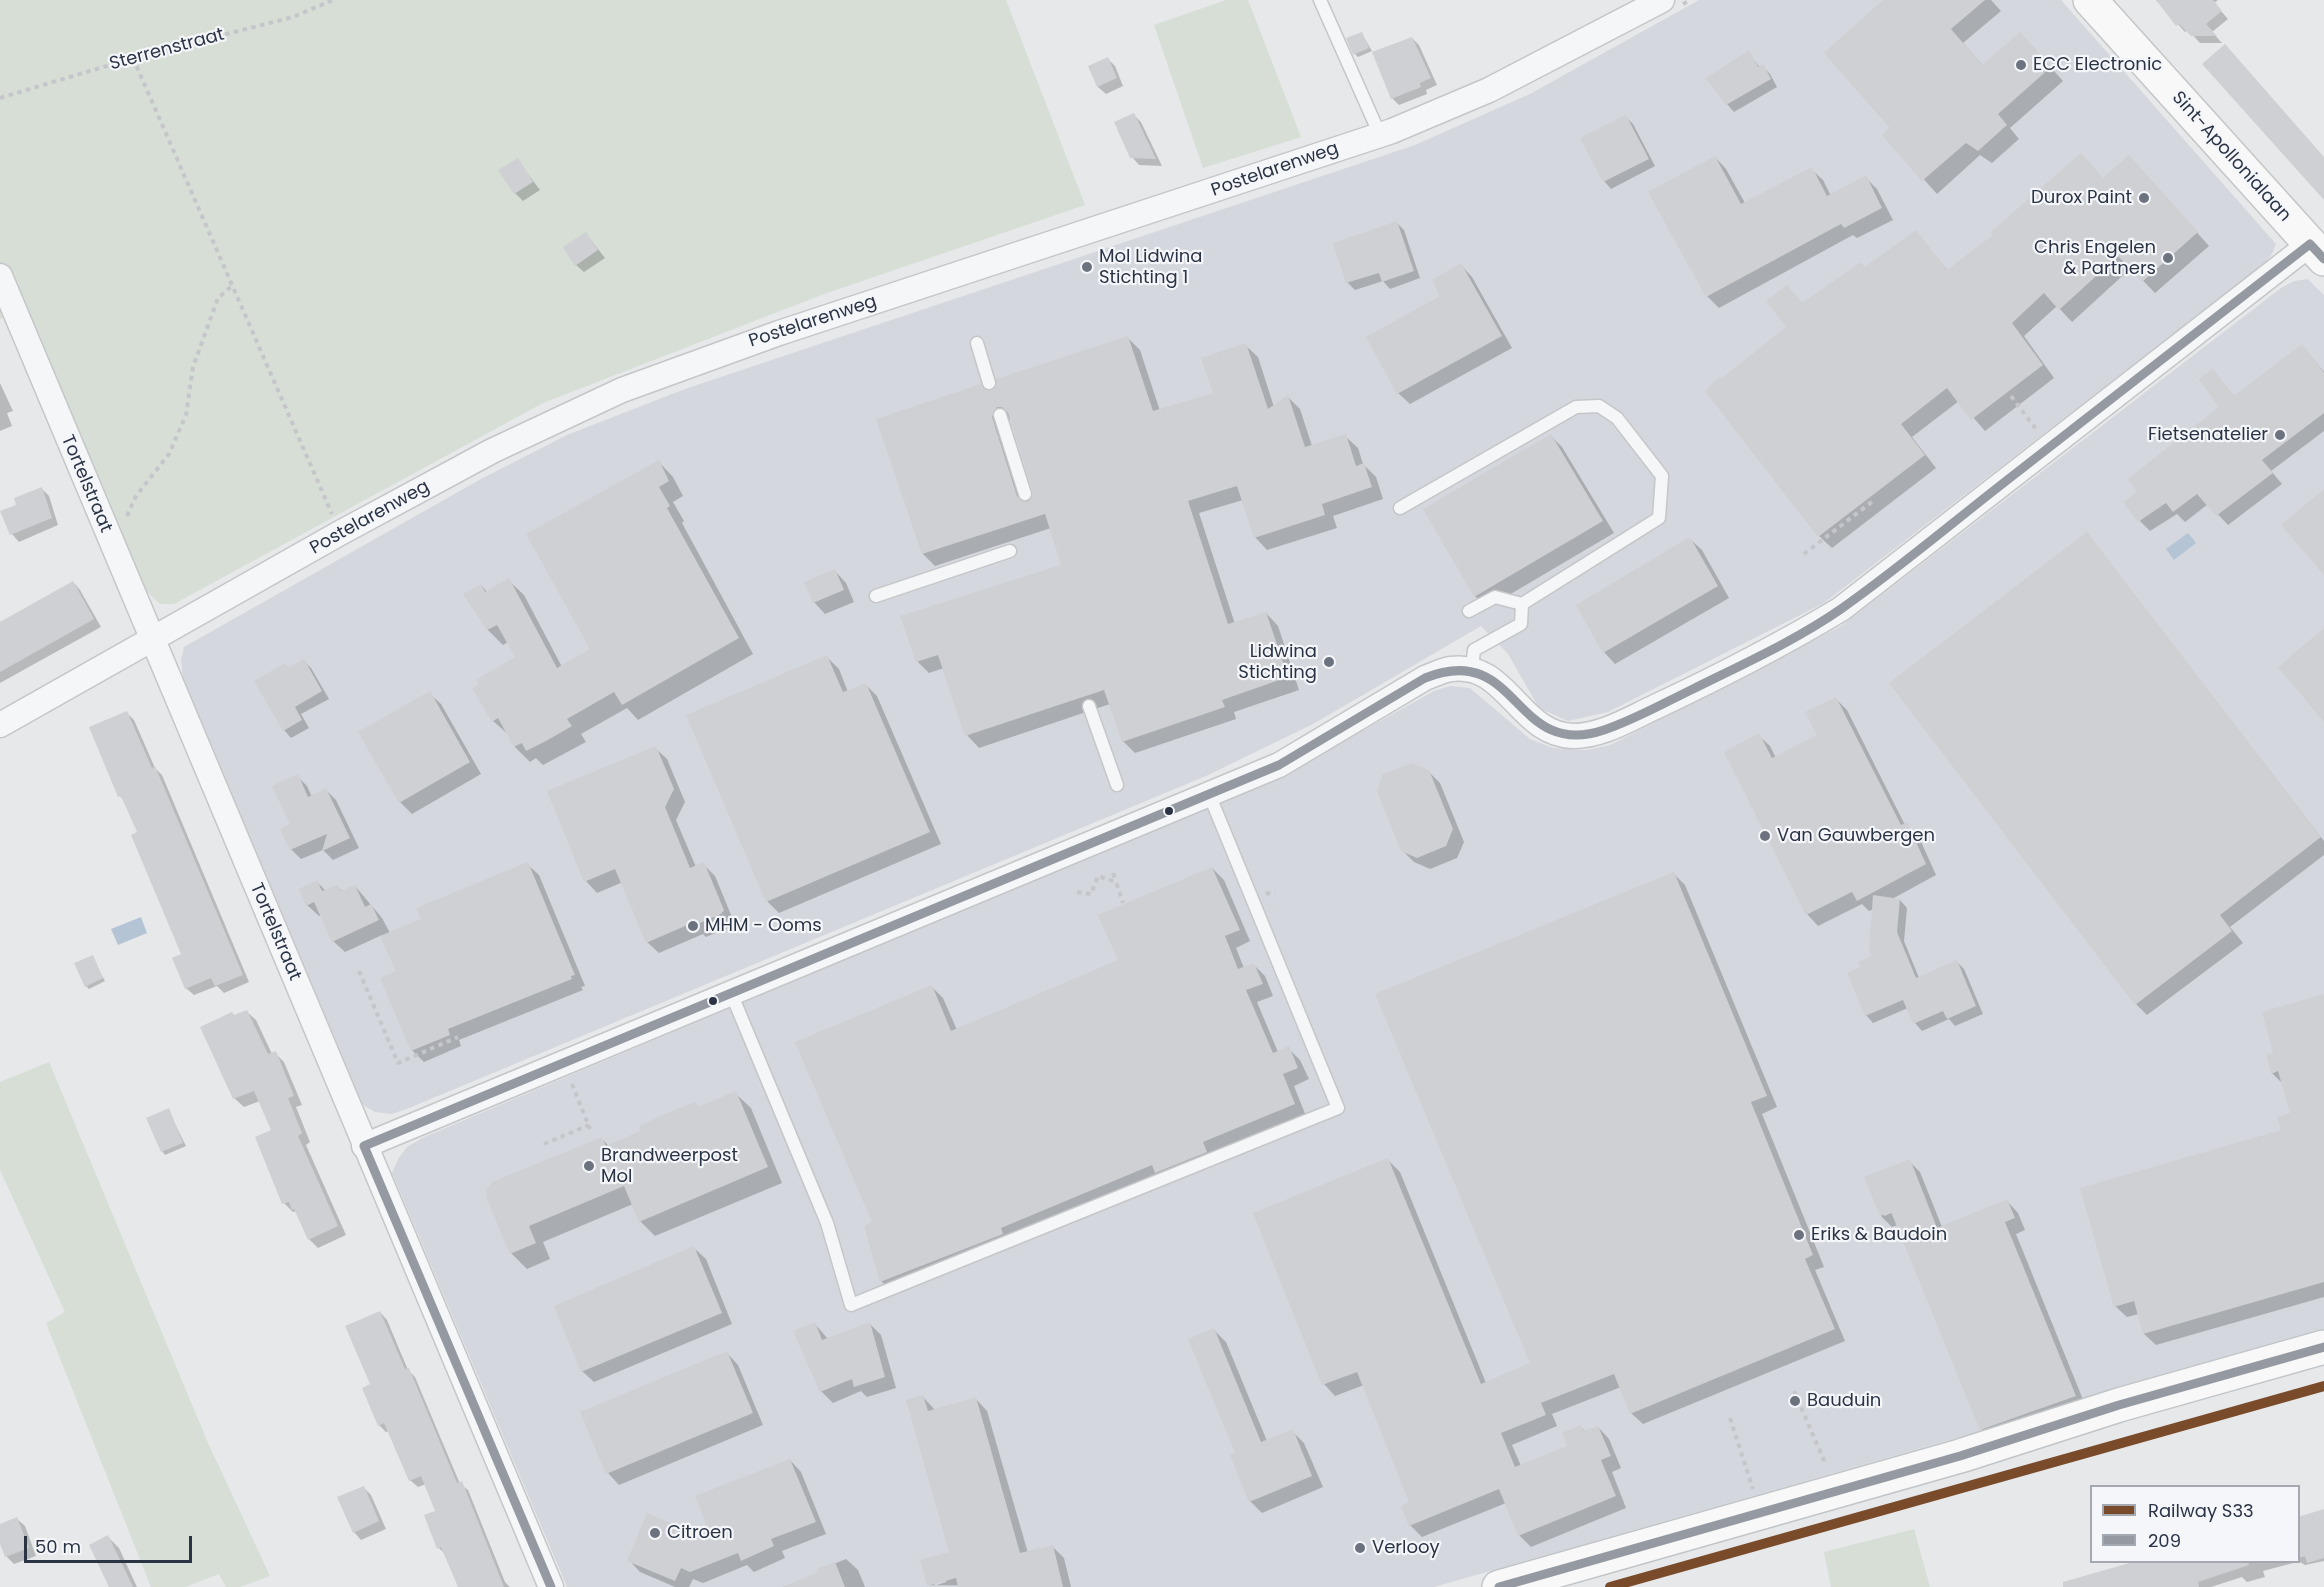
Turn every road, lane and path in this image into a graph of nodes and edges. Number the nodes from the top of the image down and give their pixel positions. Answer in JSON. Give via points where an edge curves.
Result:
{"nodes":[{"id":1,"x":333,"y":0,"type":"edge"},
{"id":2,"x":1320,"y":0,"type":"edge"},
{"id":3,"x":1691,"y":0,"type":"edge"},
{"id":4,"x":2090,"y":0,"type":"edge"},
{"id":5,"x":1672,"y":3,"type":"edge"},
{"id":6,"x":133,"y":58,"type":"junction"},
{"id":7,"x":0,"y":98,"type":"edge"},
{"id":8,"x":1380,"y":135,"type":"junction"},
{"id":9,"x":2317,"y":252,"type":"edge"},
{"id":10,"x":0,"y":276,"type":"edge"},
{"id":11,"x":233,"y":285,"type":"junction"},
{"id":12,"x":976,"y":343,"type":"dead end"},
{"id":13,"x":989,"y":383,"type":"dead end"},
{"id":14,"x":2011,"y":396,"type":"dead end"},
{"id":15,"x":1000,"y":415,"type":"dead end"},
{"id":16,"x":2050,"y":448,"type":"junction"},
{"id":17,"x":1025,"y":494,"type":"dead end"},
{"id":18,"x":1873,"y":501,"type":"dead end"},
{"id":19,"x":1400,"y":508,"type":"dead end"},
{"id":20,"x":340,"y":533,"type":"junction"},
{"id":21,"x":112,"y":548,"type":"junction"},
{"id":22,"x":1010,"y":551,"type":"dead end"},
{"id":23,"x":1804,"y":554,"type":"dead end"},
{"id":24,"x":876,"y":596,"type":"dead end"},
{"id":25,"x":1522,"y":604,"type":"junction"},
{"id":26,"x":1469,"y":611,"type":"dead end"},
{"id":27,"x":152,"y":639,"type":"junction"},
{"id":28,"x":1472,"y":669,"type":"junction"},
{"id":29,"x":1089,"y":706,"type":"dead end"},
{"id":30,"x":0,"y":725,"type":"edge"},
{"id":31,"x":1117,"y":785,"type":"dead end"},
{"id":32,"x":1209,"y":794,"type":"junction"},
{"id":33,"x":1113,"y":873,"type":"dead end"},
{"id":34,"x":1116,"y":882,"type":"junction"},
{"id":35,"x":1077,"y":892,"type":"dead end"},
{"id":36,"x":1123,"y":903,"type":"dead end"},
{"id":37,"x":359,"y":971,"type":"dead end"},
{"id":38,"x":731,"y":993,"type":"junction"},
{"id":39,"x":458,"y":1037,"type":"dead end"},
{"id":40,"x":563,"y":1064,"type":"junction"},
{"id":41,"x":544,"y":1144,"type":"dead end"},
{"id":42,"x":364,"y":1146,"type":"junction"},
{"id":43,"x":2324,"y":1347,"type":"edge"},
{"id":44,"x":1794,"y":1391,"type":"dead end"},
{"id":45,"x":1730,"y":1418,"type":"dead end"},
{"id":46,"x":1837,"y":1491,"type":"junction"},
{"id":47,"x":1760,"y":1512,"type":"junction"},
{"id":48,"x":551,"y":1587,"type":"edge"},
{"id":49,"x":1499,"y":1587,"type":"edge"}],
"edges":[{"from":1,"to":6,"type":"path","name":"Sterrenstraat","via":[[293,17]]},
{"from":2,"to":8,"type":"lane"},
{"from":3,"to":5,"type":"path"},
{"from":4,"to":9,"type":"main road","name":"Sint-Apollonialaan"},
{"from":5,"to":8,"type":"street","name":"Postelarenweg","via":[[1489,90]]},
{"from":6,"to":7,"type":"path","name":"Sterrenstraat"},
{"from":6,"to":11,"type":"path"},
{"from":8,"to":20,"type":"street","name":"Postelarenweg","via":[[667,373],[554,420]]},
{"from":9,"to":16,"type":"street"},
{"from":10,"to":21,"type":"street","name":"Tortelstraat"},
{"from":11,"to":20,"type":"path"},
{"from":11,"to":21,"type":"path","via":[[218,298],[193,367],[186,415],[169,454],[136,496]]},
{"from":12,"to":13,"type":"lane"},
{"from":14,"to":16,"type":"path"},
{"from":15,"to":17,"type":"lane"},
{"from":16,"to":28,"type":"street","via":[[1841,609],[1776,647],[1611,728],[1574,736],[1554,734],[1523,713],[1490,677]]},
{"from":18,"to":23,"type":"path"},
{"from":19,"to":25,"type":"lane","via":[[1576,407],[1599,406],[1617,418],[1662,476],[1659,518]]},
{"from":20,"to":27,"type":"street","name":"Postelarenweg"},
{"from":21,"to":27,"type":"street","name":"Tortelstraat"},
{"from":22,"to":24,"type":"lane"},
{"from":25,"to":26,"type":"lane","via":[[1495,597]]},
{"from":25,"to":28,"type":"lane","via":[[1521,624],[1474,650]]},
{"from":27,"to":30,"type":"street","name":"Postelarenweg"},
{"from":27,"to":42,"type":"street","name":"Tortelstraat"},
{"from":28,"to":32,"type":"street","via":[[1450,669],[1425,678],[1279,765]]},
{"from":29,"to":31,"type":"lane"},
{"from":32,"to":38,"type":"street"},
{"from":32,"to":38,"type":"lane","via":[[1338,1108],[851,1305],[827,1223]]},
{"from":33,"to":34,"type":"path"},
{"from":34,"to":35,"type":"path","via":[[1098,876],[1091,894]]},
{"from":34,"to":36,"type":"path"},
{"from":37,"to":39,"type":"path","via":[[398,1063]]},
{"from":38,"to":40,"type":"street"},
{"from":40,"to":41,"type":"path","via":[[590,1127]]},
{"from":40,"to":42,"type":"street"},
{"from":42,"to":48,"type":"street","name":"Tortelstraat"},
{"from":43,"to":46,"type":"main road"},
{"from":44,"to":46,"type":"path"},
{"from":45,"to":47,"type":"path"},
{"from":46,"to":47,"type":"main road"},
{"from":47,"to":49,"type":"main road"}]}
